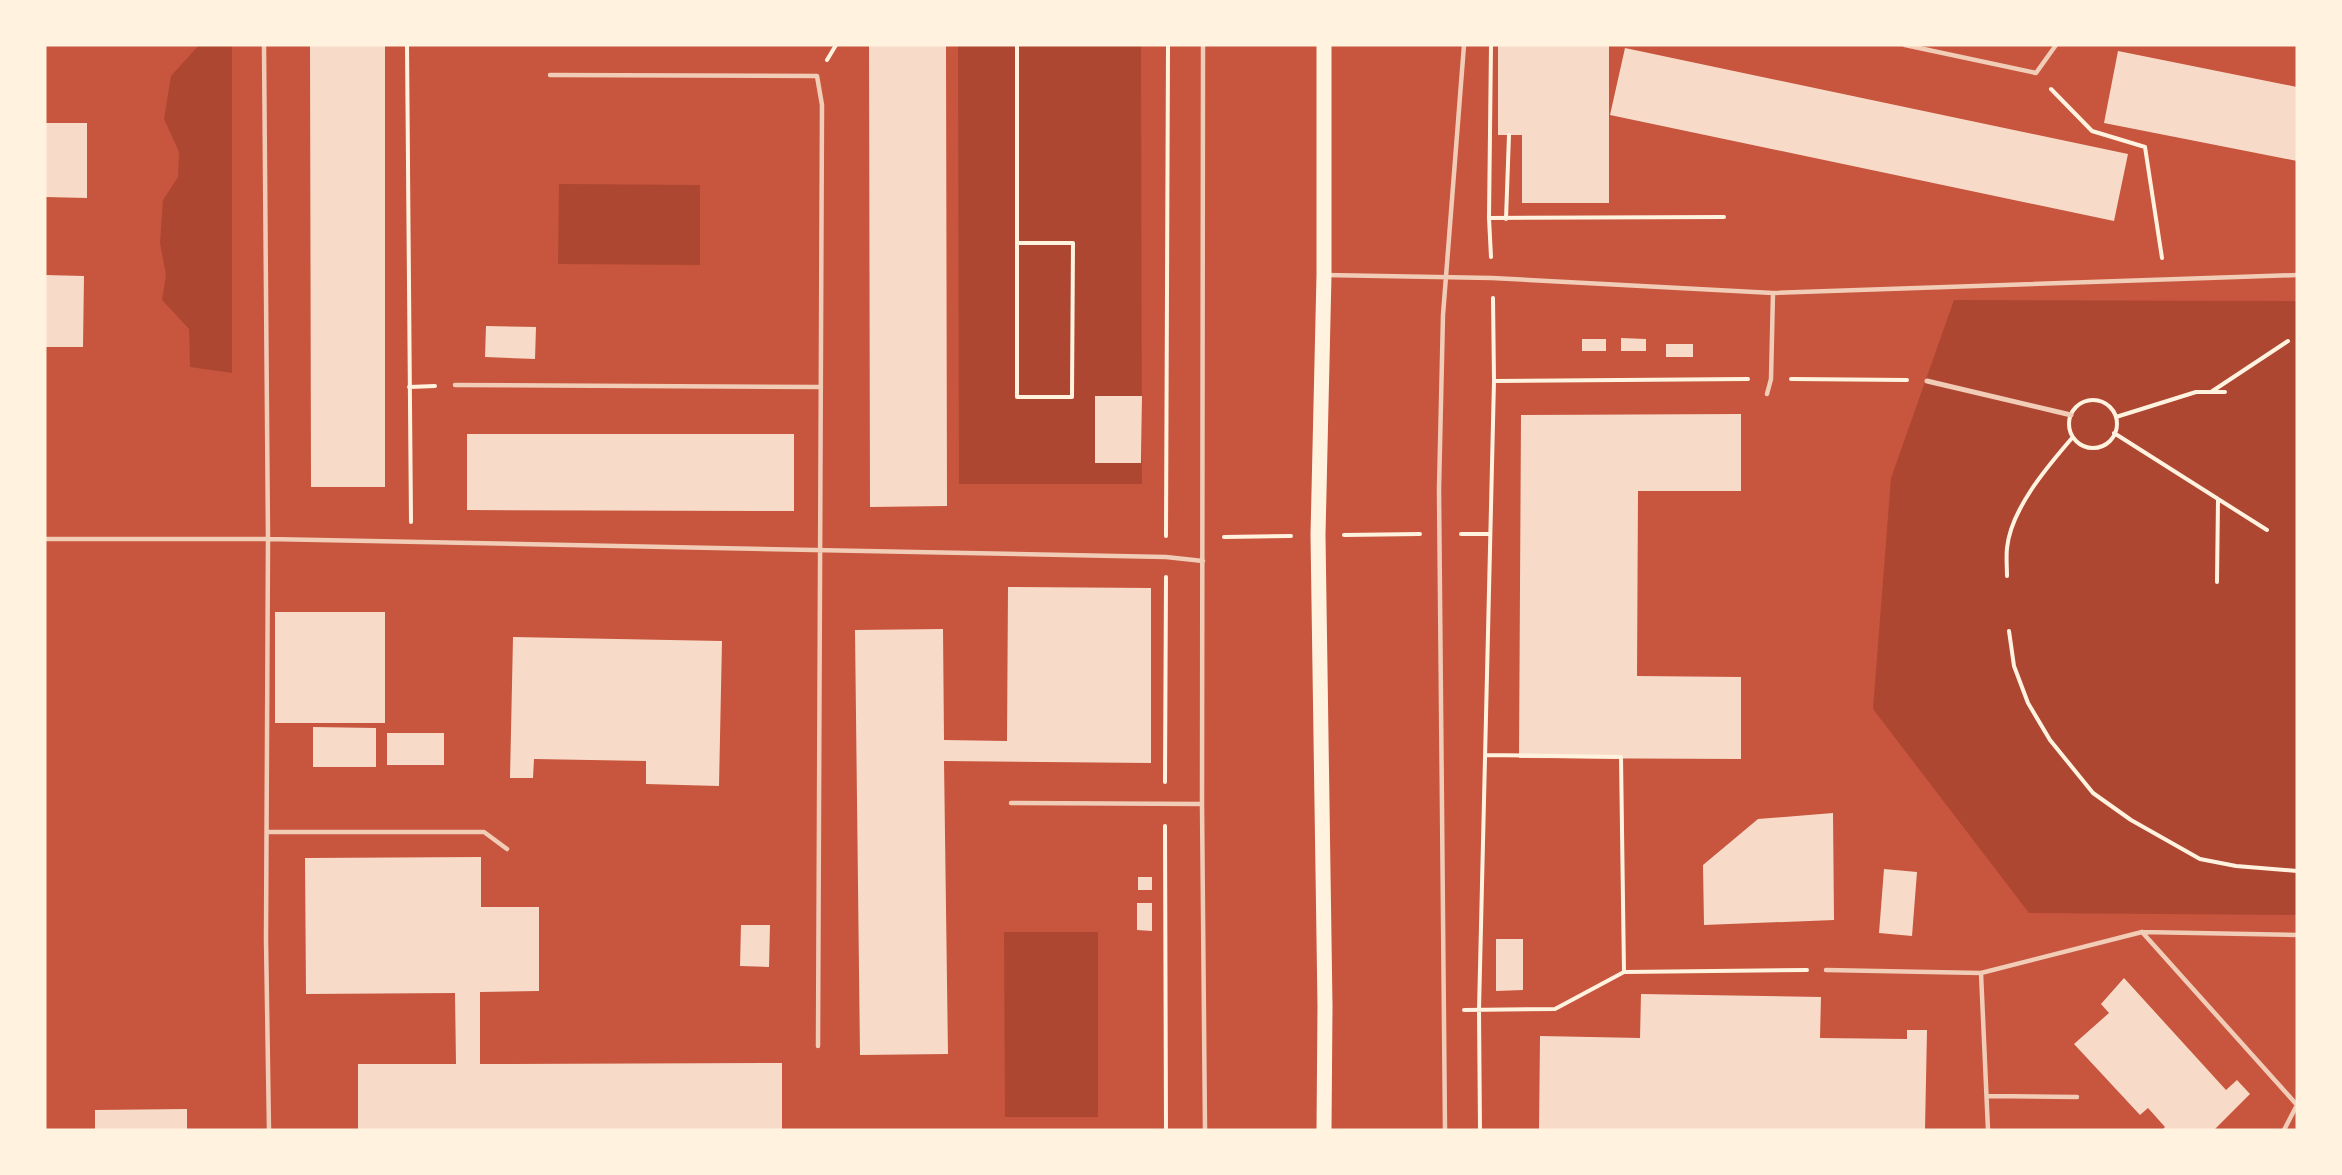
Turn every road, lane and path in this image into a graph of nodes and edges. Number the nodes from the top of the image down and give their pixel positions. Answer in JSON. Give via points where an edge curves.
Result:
{"nodes":[{"id":1,"x":264,"y":45,"type":"edge"},
{"id":2,"x":407,"y":45,"type":"edge"},
{"id":3,"x":1017,"y":45,"type":"edge"},
{"id":4,"x":1168,"y":45,"type":"edge"},
{"id":5,"x":1203,"y":45,"type":"edge"},
{"id":6,"x":1324,"y":45,"type":"edge"},
{"id":7,"x":1464,"y":45,"type":"edge"},
{"id":8,"x":1491,"y":45,"type":"edge"},
{"id":9,"x":1905,"y":45,"type":"edge"},
{"id":10,"x":2056,"y":45,"type":"edge"},
{"id":11,"x":2036,"y":73,"type":"junction"},
{"id":12,"x":550,"y":75,"type":"dead end"},
{"id":13,"x":1509,"y":135,"type":"dead end"},
{"id":14,"x":1724,"y":217,"type":"dead end"},
{"id":15,"x":1489,"y":218,"type":"junction"},
{"id":16,"x":1506,"y":219,"type":"junction"},
{"id":17,"x":1017,"y":243,"type":"junction"},
{"id":18,"x":1324,"y":275,"type":"junction"},
{"id":19,"x":2297,"y":275,"type":"edge"},
{"id":20,"x":1445,"y":277,"type":"junction"},
{"id":21,"x":1492,"y":278,"type":"junction"},
{"id":22,"x":2166,"y":279,"type":"junction"},
{"id":23,"x":1773,"y":293,"type":"junction"},
{"id":24,"x":2288,"y":341,"type":"dead end"},
{"id":25,"x":1771,"y":379,"type":"junction"},
{"id":26,"x":1494,"y":381,"type":"junction"},
{"id":27,"x":1927,"y":381,"type":"joint"},
{"id":28,"x":455,"y":385,"type":"dead end"},
{"id":29,"x":821,"y":387,"type":"junction"},
{"id":30,"x":2211,"y":392,"type":"junction"},
{"id":31,"x":2225,"y":392,"type":"dead end"},
{"id":32,"x":1767,"y":394,"type":"dead end"},
{"id":33,"x":2071,"y":415,"type":"dead end"},
{"id":34,"x":2116,"y":417,"type":"dead end"},
{"id":35,"x":2114,"y":433,"type":"dead end"},
{"id":36,"x":2072,"y":438,"type":"dead end"},
{"id":37,"x":2218,"y":498,"type":"junction"},
{"id":38,"x":2267,"y":530,"type":"dead end"},
{"id":39,"x":45,"y":539,"type":"edge"},
{"id":40,"x":268,"y":539,"type":"junction"},
{"id":41,"x":411,"y":544,"type":"junction"},
{"id":42,"x":822,"y":550,"type":"junction"},
{"id":43,"x":1166,"y":557,"type":"junction"},
{"id":44,"x":1203,"y":561,"type":"junction"},
{"id":45,"x":2007,"y":576,"type":"dead end"},
{"id":46,"x":2217,"y":582,"type":"dead end"},
{"id":47,"x":2008,"y":631,"type":"dead end"},
{"id":48,"x":1485,"y":755,"type":"junction"},
{"id":49,"x":1165,"y":802,"type":"junction"},
{"id":50,"x":1011,"y":803,"type":"dead end"},
{"id":51,"x":1202,"y":804,"type":"junction"},
{"id":52,"x":267,"y":832,"type":"junction"},
{"id":53,"x":507,"y":849,"type":"dead end"},
{"id":54,"x":2297,"y":871,"type":"edge"},
{"id":55,"x":2142,"y":932,"type":"junction"},
{"id":56,"x":2297,"y":934,"type":"edge"},
{"id":57,"x":1826,"y":970,"type":"joint"},
{"id":58,"x":1624,"y":972,"type":"junction"},
{"id":59,"x":1981,"y":974,"type":"junction"},
{"id":60,"x":1445,"y":1010,"type":"junction"},
{"id":61,"x":1479,"y":1010,"type":"junction"},
{"id":62,"x":818,"y":1046,"type":"dead end"},
{"id":63,"x":1987,"y":1096,"type":"junction"},
{"id":64,"x":2078,"y":1097,"type":"dead end"},
{"id":65,"x":2297,"y":1105,"type":"edge"},
{"id":66,"x":269,"y":1130,"type":"edge"},
{"id":67,"x":1166,"y":1130,"type":"edge"},
{"id":68,"x":1205,"y":1130,"type":"edge"},
{"id":69,"x":1324,"y":1130,"type":"edge"},
{"id":70,"x":1445,"y":1130,"type":"edge"},
{"id":71,"x":1480,"y":1130,"type":"edge"},
{"id":72,"x":1989,"y":1130,"type":"edge"},
{"id":73,"x":2284,"y":1130,"type":"edge"}],
"edges":[{"from":1,"to":40,"type":"lane"},
{"from":2,"to":41,"type":"path"},
{"from":3,"to":17,"type":"path"},
{"from":4,"to":43,"type":"path"},
{"from":5,"to":44,"type":"lane"},
{"from":6,"to":18,"type":"main road"},
{"from":7,"to":20,"type":"lane"},
{"from":8,"to":15,"type":"path"},
{"from":9,"to":11,"type":"lane"},
{"from":10,"to":11,"type":"lane"},
{"from":11,"to":22,"type":"path","via":[[2092,132],[2145,147]]},
{"from":12,"to":29,"type":"lane","via":[[817,76],[822,105]]},
{"from":13,"to":16,"type":"path"},
{"from":14,"to":16,"type":"path"},
{"from":15,"to":16,"type":"path"},
{"from":15,"to":21,"type":"path"},
{"from":17,"to":17,"type":"path","via":[[1017,397],[1072,397],[1073,243]]},
{"from":18,"to":20,"type":"lane"},
{"from":18,"to":69,"type":"main road","via":[[1318,536]]},
{"from":19,"to":22,"type":"lane"},
{"from":20,"to":21,"type":"lane"},
{"from":20,"to":60,"type":"lane","via":[[1440,489]]},
{"from":21,"to":23,"type":"lane"},
{"from":21,"to":26,"type":"path"},
{"from":22,"to":23,"type":"lane"},
{"from":23,"to":25,"type":"lane"},
{"from":24,"to":30,"type":"path"},
{"from":25,"to":26,"type":"path"},
{"from":25,"to":27,"type":"path"},
{"from":25,"to":32,"type":"lane"},
{"from":26,"to":48,"type":"path"},
{"from":27,"to":33,"type":"street"},
{"from":28,"to":29,"type":"lane"},
{"from":29,"to":42,"type":"lane"},
{"from":30,"to":31,"type":"path"},
{"from":30,"to":34,"type":"path","via":[[2196,392]]},
{"from":35,"to":37,"type":"path"},
{"from":36,"to":45,"type":"path","via":[[2040,475],[2020,510],[2007,547]]},
{"from":37,"to":38,"type":"path"},
{"from":37,"to":46,"type":"path"},
{"from":39,"to":40,"type":"lane"},
{"from":40,"to":41,"type":"lane"},
{"from":40,"to":52,"type":"lane"},
{"from":41,"to":42,"type":"lane"},
{"from":42,"to":43,"type":"lane"},
{"from":42,"to":62,"type":"lane"},
{"from":43,"to":44,"type":"lane"},
{"from":43,"to":49,"type":"path"},
{"from":44,"to":51,"type":"lane"},
{"from":47,"to":54,"type":"path","via":[[2014,666],[2028,703],[2050,740],[2092,793],[2131,820],[2200,858],[2236,866]]},
{"from":48,"to":58,"type":"path","via":[[1621,757]]},
{"from":48,"to":61,"type":"path"},
{"from":49,"to":50,"type":"lane"},
{"from":49,"to":51,"type":"lane"},
{"from":49,"to":67,"type":"path"},
{"from":51,"to":68,"type":"lane"},
{"from":52,"to":53,"type":"lane","via":[[484,832]]},
{"from":52,"to":66,"type":"lane"},
{"from":55,"to":56,"type":"lane"},
{"from":55,"to":59,"type":"lane"},
{"from":55,"to":65,"type":"lane"},
{"from":57,"to":58,"type":"path"},
{"from":57,"to":59,"type":"lane"},
{"from":58,"to":61,"type":"path","via":[[1555,1009]]},
{"from":59,"to":63,"type":"lane"},
{"from":60,"to":61,"type":"path"},
{"from":60,"to":70,"type":"lane"},
{"from":61,"to":71,"type":"path"},
{"from":63,"to":64,"type":"lane"},
{"from":63,"to":72,"type":"lane"},
{"from":65,"to":73,"type":"lane"}]}
